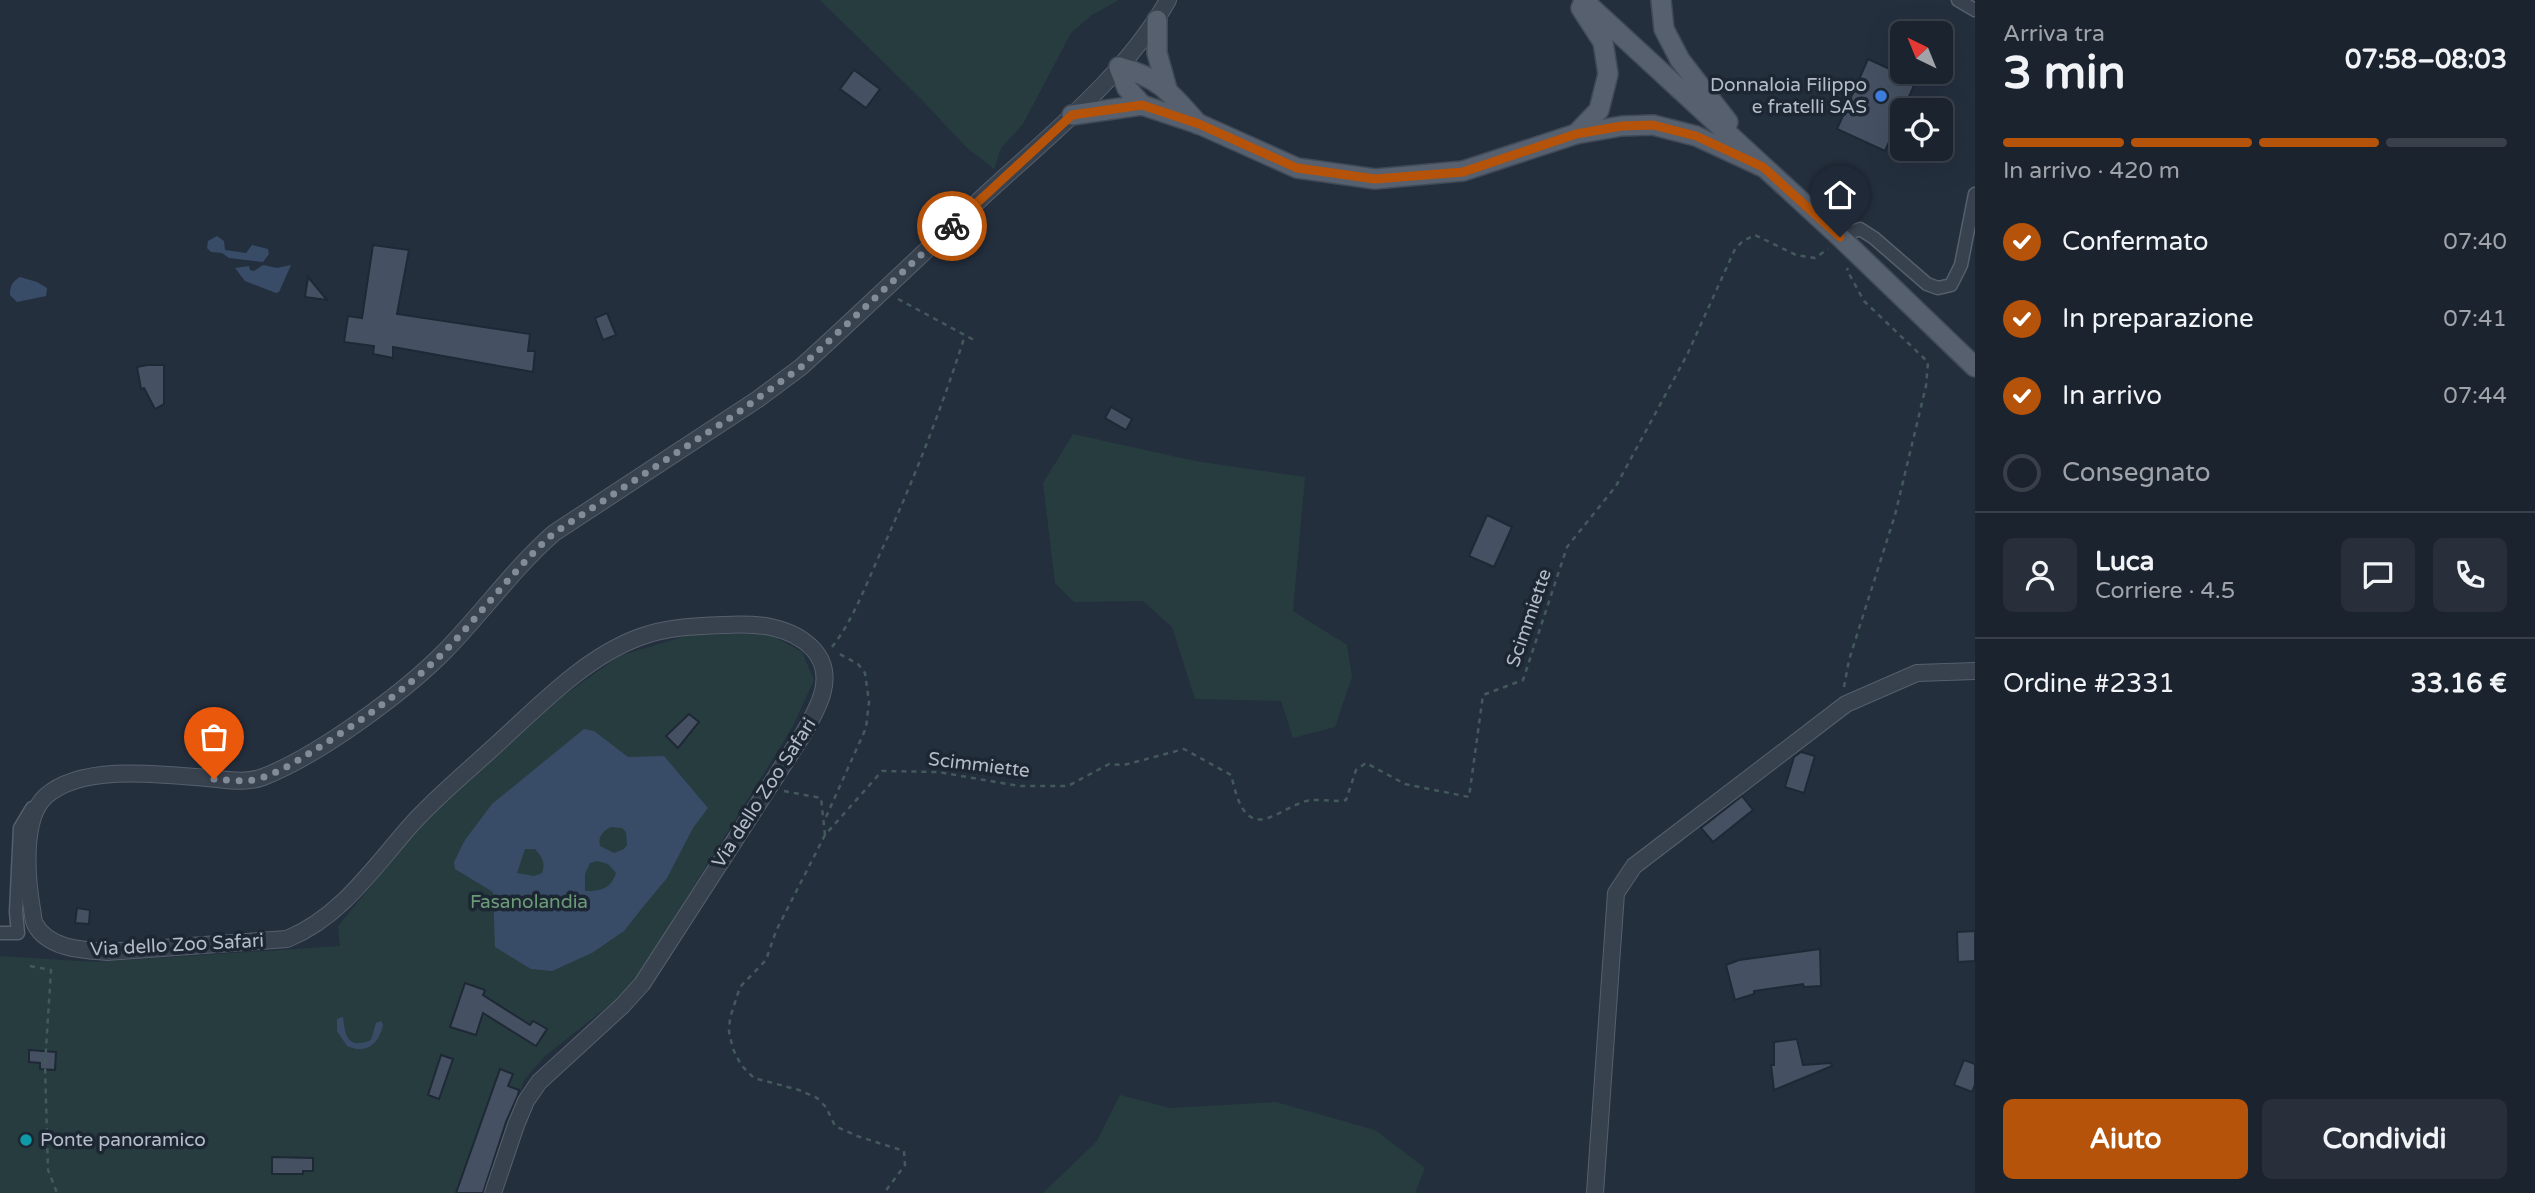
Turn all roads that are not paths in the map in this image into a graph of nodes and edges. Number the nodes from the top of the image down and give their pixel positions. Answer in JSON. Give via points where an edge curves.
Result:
{"nodes":[{"id":1,"x":1168,"y":0,"type":"edge"},
{"id":2,"x":1576,"y":0,"type":"edge"},
{"id":3,"x":1583,"y":0,"type":"edge"},
{"id":4,"x":1661,"y":0,"type":"edge"},
{"id":5,"x":1958,"y":0,"type":"edge"},
{"id":6,"x":1975,"y":10,"type":"edge"},
{"id":7,"x":1157,"y":20,"type":"junction"},
{"id":8,"x":1119,"y":67,"type":"junction"},
{"id":9,"x":1167,"y":89,"type":"junction"},
{"id":10,"x":1142,"y":105,"type":"junction"},
{"id":11,"x":1072,"y":115,"type":"junction"},
{"id":12,"x":1199,"y":124,"type":"junction"},
{"id":13,"x":1576,"y":134,"type":"junction"},
{"id":14,"x":1763,"y":167,"type":"junction"},
{"id":15,"x":1975,"y":194,"type":"edge"},
{"id":16,"x":1840,"y":237,"type":"junction"},
{"id":17,"x":1975,"y":367,"type":"edge"},
{"id":18,"x":1975,"y":671,"type":"edge"},
{"id":19,"x":43,"y":799,"type":"junction"},
{"id":20,"x":0,"y":933,"type":"edge"},
{"id":21,"x":493,"y":1193,"type":"edge"},
{"id":22,"x":1595,"y":1193,"type":"edge"}],
"edges":[{"from":1,"to":7,"type":"street"},
{"from":2,"to":13,"type":"main road","via":[[1602,42],[1608,74],[1599,110]]},
{"from":3,"to":14,"type":"main road"},
{"from":4,"to":14,"type":"main road","via":[[1664,29],[1680,60]]},
{"from":5,"to":6,"type":"street"},
{"from":7,"to":8,"type":"street"},
{"from":7,"to":9,"type":"main road","via":[[1157,53]]},
{"from":8,"to":9,"type":"main road","via":[[1141,73]]},
{"from":8,"to":10,"type":"main road","via":[[1127,88]]},
{"from":8,"to":11,"type":"street"},
{"from":9,"to":12,"type":"main road"},
{"from":10,"to":11,"type":"main road"},
{"from":10,"to":12,"type":"main road"},
{"from":11,"to":19,"type":"street","via":[[801,367],[554,533],[445,651],[335,737],[260,778],[111,775],[64,784]]},
{"from":12,"to":13,"type":"main road","via":[[1297,168],[1375,179],[1463,172]]},
{"from":13,"to":14,"type":"main road","via":[[1653,125],[1696,136]]},
{"from":14,"to":16,"type":"main road"},
{"from":15,"to":16,"type":"street","via":[[1961,265],[1951,285],[1938,288],[1927,284],[1860,229]]},
{"from":16,"to":17,"type":"main road"},
{"from":18,"to":22,"type":"street","via":[[1917,673],[1846,704],[1633,866],[1616,892]]},
{"from":19,"to":20,"type":"street","via":[[20,828],[18,933]]},
{"from":19,"to":21,"type":"street","name":"Via dello Zoo Safari","via":[[31,828],[29,891],[36,925],[52,941],[78,950],[107,952],[287,939],[332,913],[416,819],[528,716],[610,652],[640,637],[680,627],[729,624],[769,626],[794,634],[812,649],[824,671],[818,708],[642,984],[539,1082],[516,1125]]}]}
